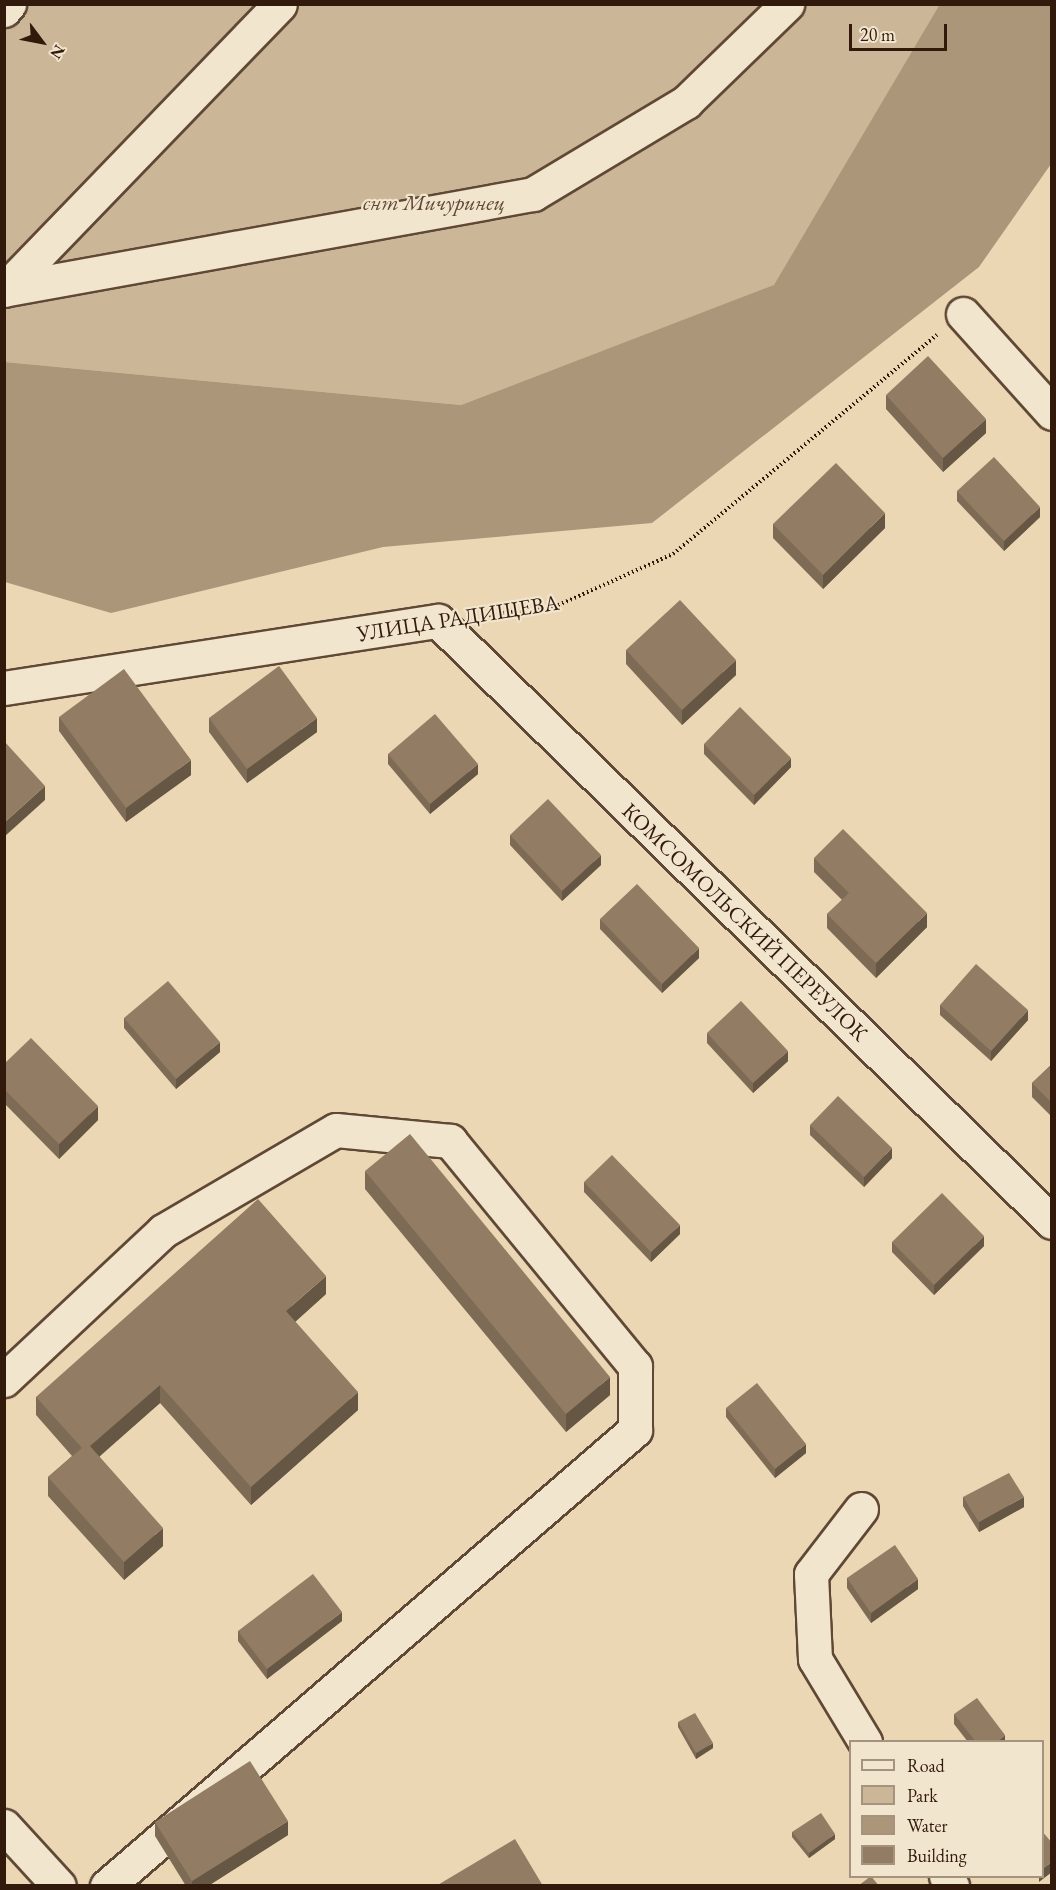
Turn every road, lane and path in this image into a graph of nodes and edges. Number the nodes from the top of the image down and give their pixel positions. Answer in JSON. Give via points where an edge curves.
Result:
{"nodes":[{"id":1,"x":9,"y":4,"type":"edge"},
{"id":2,"x":280,"y":4,"type":"edge"},
{"id":3,"x":787,"y":4,"type":"edge"},
{"id":4,"x":4,"y":10,"type":"edge"},
{"id":5,"x":6,"y":290,"type":"edge"},
{"id":6,"x":963,"y":314,"type":"joint"},
{"id":7,"x":1052,"y":413,"type":"edge"},
{"id":8,"x":438,"y":621,"type":"junction"},
{"id":9,"x":4,"y":688,"type":"edge"},
{"id":10,"x":1052,"y":1222,"type":"edge"},
{"id":11,"x":4,"y":1380,"type":"edge"},
{"id":12,"x":861,"y":1509,"type":"dead end"},
{"id":13,"x":864,"y":1740,"type":"edge"},
{"id":14,"x":4,"y":1826,"type":"edge"},
{"id":15,"x":59,"y":1886,"type":"edge"},
{"id":16,"x":107,"y":1886,"type":"edge"}],
"edges":[{"from":1,"to":4,"type":"street"},
{"from":2,"to":5,"type":"street"},
{"from":3,"to":5,"type":"street","via":[[686,102],[533,194]]},
{"from":6,"to":7,"type":"street"},
{"from":6,"to":8,"type":"path","name":"УЛИЦА РАДИЩЕВА","via":[[673,554],[554,608]]},
{"from":8,"to":9,"type":"street","name":"УЛИЦА РАДИЩЕВА"},
{"from":8,"to":10,"type":"street","name":"КОМСОМОЛЬСКИЙ ПЕРЕУЛОК"},
{"from":11,"to":16,"type":"street","via":[[163,1231],[336,1130],[450,1141],[635,1366],[635,1430]]},
{"from":12,"to":13,"type":"street","via":[[811,1574],[815,1659]]},
{"from":14,"to":15,"type":"street"}]}
